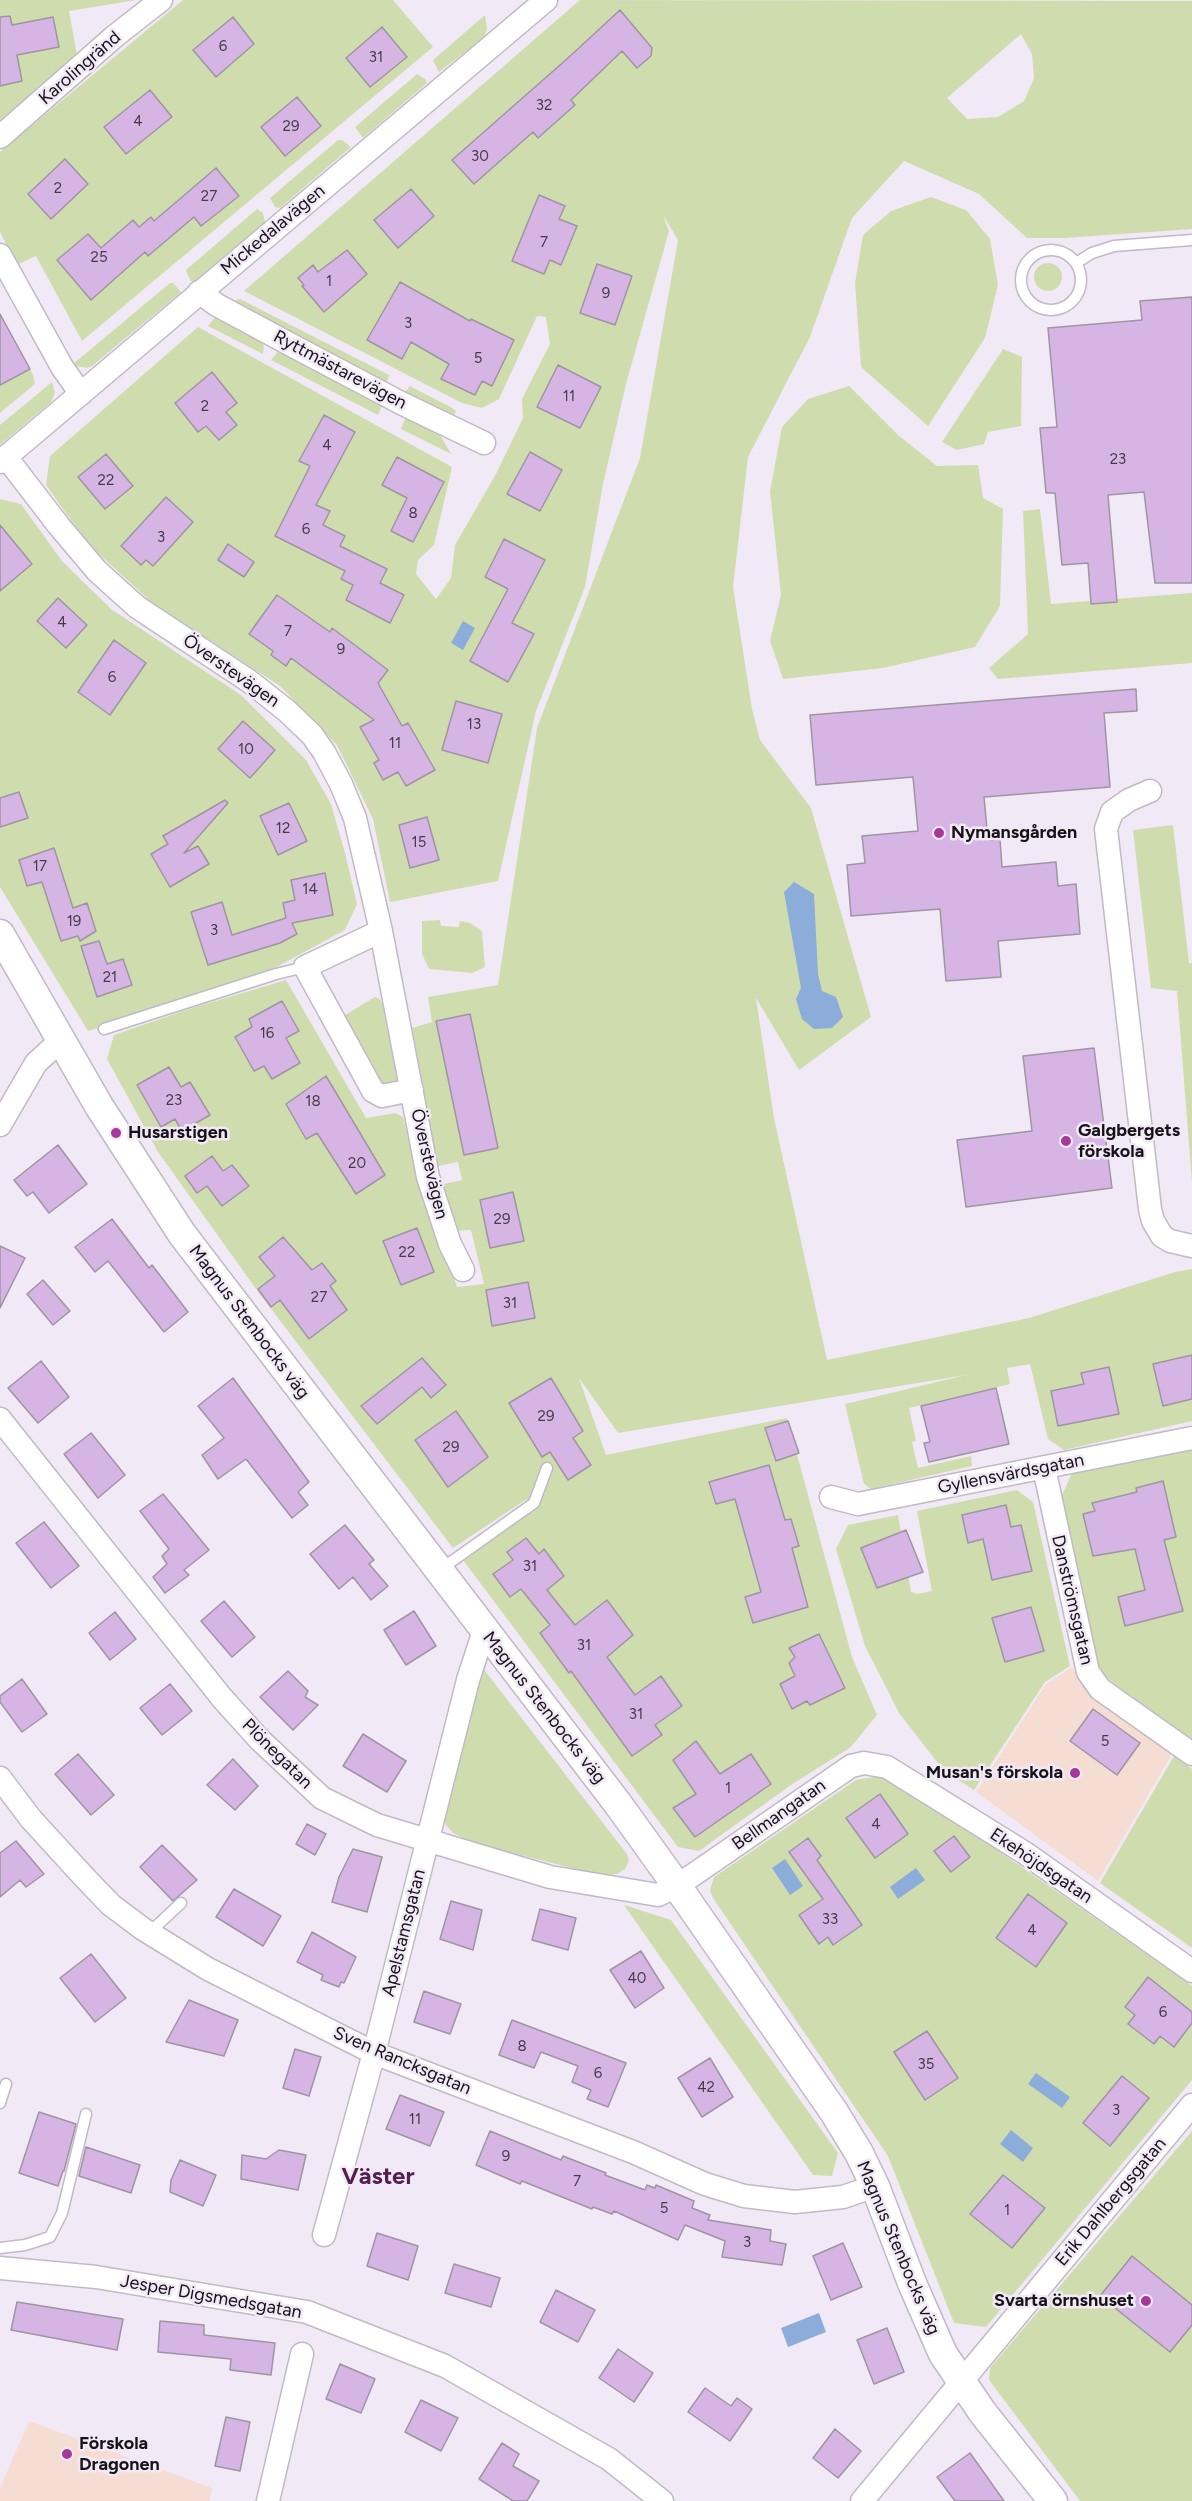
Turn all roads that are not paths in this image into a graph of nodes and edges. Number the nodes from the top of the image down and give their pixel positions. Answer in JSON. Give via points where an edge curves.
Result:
{"nodes":[{"id":1,"x":161,"y":0,"type":"edge"},
{"id":2,"x":546,"y":0,"type":"edge"},
{"id":3,"x":0,"y":137,"type":"edge"},
{"id":4,"x":1192,"y":240,"type":"edge"},
{"id":5,"x":0,"y":255,"type":"edge"},
{"id":6,"x":1076,"y":263,"type":"junction"},
{"id":7,"x":199,"y":292,"type":"junction"},
{"id":8,"x":81,"y":394,"type":"junction"},
{"id":9,"x":484,"y":443,"type":"dead end"},
{"id":10,"x":3,"y":459,"type":"edge"},
{"id":11,"x":1150,"y":791,"type":"dead end"},
{"id":12,"x":381,"y":931,"type":"junction"},
{"id":13,"x":0,"y":934,"type":"edge"},
{"id":14,"x":305,"y":967,"type":"junction"},
{"id":15,"x":104,"y":1029,"type":"dead end"},
{"id":16,"x":60,"y":1041,"type":"junction"},
{"id":17,"x":412,"y":1090,"type":"junction"},
{"id":18,"x":0,"y":1125,"type":"edge"},
{"id":19,"x":1192,"y":1246,"type":"edge"},
{"id":20,"x":463,"y":1270,"type":"dead end"},
{"id":21,"x":0,"y":1419,"type":"edge"},
{"id":22,"x":1192,"y":1437,"type":"edge"},
{"id":23,"x":547,"y":1468,"type":"dead end"},
{"id":24,"x":1044,"y":1468,"type":"junction"},
{"id":25,"x":831,"y":1497,"type":"dead end"},
{"id":26,"x":439,"y":1571,"type":"junction"},
{"id":27,"x":484,"y":1630,"type":"junction"},
{"id":28,"x":1192,"y":1754,"type":"edge"},
{"id":29,"x":887,"y":1767,"type":"joint"},
{"id":30,"x":0,"y":1778,"type":"edge"},
{"id":31,"x":427,"y":1841,"type":"junction"},
{"id":32,"x":677,"y":1886,"type":"junction"},
{"id":33,"x":181,"y":1903,"type":"dead end"},
{"id":34,"x":149,"y":1933,"type":"junction"},
{"id":35,"x":1192,"y":1971,"type":"edge"},
{"id":36,"x":374,"y":2053,"type":"junction"},
{"id":37,"x":6,"y":2084,"type":"dead end"},
{"id":38,"x":0,"y":2103,"type":"edge"},
{"id":39,"x":1192,"y":2104,"type":"edge"},
{"id":40,"x":86,"y":2114,"type":"dead end"},
{"id":41,"x":875,"y":2186,"type":"junction"},
{"id":42,"x":324,"y":2235,"type":"dead end"},
{"id":43,"x":0,"y":2248,"type":"edge"},
{"id":44,"x":0,"y":2268,"type":"edge"},
{"id":45,"x":302,"y":2354,"type":"dead end"},
{"id":46,"x":961,"y":2382,"type":"junction"},
{"id":47,"x":268,"y":2501,"type":"edge"},
{"id":48,"x":662,"y":2501,"type":"edge"},
{"id":49,"x":862,"y":2501,"type":"edge"},
{"id":50,"x":1053,"y":2501,"type":"edge"}],
"edges":[{"from":1,"to":3,"type":"street","name":"Karolingränd"},
{"from":2,"to":7,"type":"street","name":"Mickedalavägen"},
{"from":4,"to":6,"type":"lane","via":[[1114,246],[1092,252]]},
{"from":5,"to":8,"type":"street"},
{"from":6,"to":6,"type":"lane","via":[[1060,251],[1049,250],[1031,257],[1021,275],[1024,295],[1039,309],[1049,311],[1068,306],[1075,300],[1082,281]]},
{"from":7,"to":8,"type":"street","name":"Mickedalavägen"},
{"from":7,"to":9,"type":"street","name":"Ryttmästarevägen","via":[[218,306],[372,388]]},
{"from":8,"to":10,"type":"street","name":"Mickedalavägen"},
{"from":10,"to":12,"type":"street","name":"Överstevägen","via":[[97,571],[137,607],[249,681],[312,735],[341,784],[355,818]]},
{"from":11,"to":19,"type":"street","via":[[1112,812],[1106,829],[1150,1209],[1162,1236]]},
{"from":12,"to":14,"type":"street"},
{"from":12,"to":17,"type":"street","name":"Överstevägen"},
{"from":13,"to":16,"type":"street","name":"Magnus Stenbocks väg"},
{"from":14,"to":15,"type":"lane"},
{"from":14,"to":17,"type":"street","name":"Överstevägen","via":[[373,1091],[382,1096]]},
{"from":16,"to":18,"type":"street","via":[[36,1063]]},
{"from":16,"to":26,"type":"street","name":"Magnus Stenbocks väg","via":[[182,1234]]},
{"from":17,"to":20,"type":"street","name":"Överstevägen","via":[[434,1198]]},
{"from":21,"to":31,"type":"street","name":"Plönegatan","via":[[222,1698],[283,1764],[322,1798],[377,1825]]},
{"from":22,"to":24,"type":"street","name":"Gyllensvärdsgatan"},
{"from":23,"to":26,"type":"lane","via":[[534,1503]]},
{"from":24,"to":25,"type":"street","name":"Gyllensvärdsgatan","via":[[858,1504]]},
{"from":24,"to":28,"type":"street","name":"Danströmsgatan","via":[[1088,1672],[1100,1689]]},
{"from":26,"to":27,"type":"street","name":"Magnus Stenbocks väg"},
{"from":27,"to":31,"type":"street","name":"Apelstamsgatan"},
{"from":27,"to":32,"type":"street","name":"Magnus Stenbocks väg"},
{"from":29,"to":32,"type":"street","name":"Bellmangatan","via":[[864,1763],[851,1766]]},
{"from":29,"to":35,"type":"street","name":"Ekehöjdsgatan","via":[[1025,1853]]},
{"from":30,"to":34,"type":"street","name":"Sven Rancksgatan","via":[[31,1819],[111,1905]]},
{"from":31,"to":32,"type":"street","name":"Plönegatan","via":[[561,1879],[658,1895]]},
{"from":31,"to":36,"type":"street","name":"Apelstamsgatan"},
{"from":32,"to":41,"type":"street","name":"Magnus Stenbocks väg","via":[[834,2112]]},
{"from":33,"to":34,"type":"lane"},
{"from":34,"to":36,"type":"street","name":"Sven Rancksgatan","via":[[208,1969]]},
{"from":36,"to":41,"type":"street","name":"Sven Rancksgatan","via":[[744,2196],[795,2202],[843,2197]]},
{"from":36,"to":42,"type":"street","name":"Apelstamsgatan"},
{"from":37,"to":38,"type":"lane"},
{"from":39,"to":46,"type":"street","name":"Erik Dahlbergsgatan"},
{"from":40,"to":43,"type":"lane","via":[[62,2213],[50,2237]]},
{"from":41,"to":46,"type":"street","name":"Magnus Stenbocks väg","via":[[934,2335]]},
{"from":44,"to":48,"type":"street","name":"Jesper Digsmedsgatan","via":[[96,2277],[307,2312],[446,2366],[609,2459]]},
{"from":45,"to":47,"type":"street"},
{"from":46,"to":49,"type":"street","name":"Erik Dahlbergsgatan"},
{"from":46,"to":50,"type":"street","name":"Magnus Stenbocks väg"}]}
